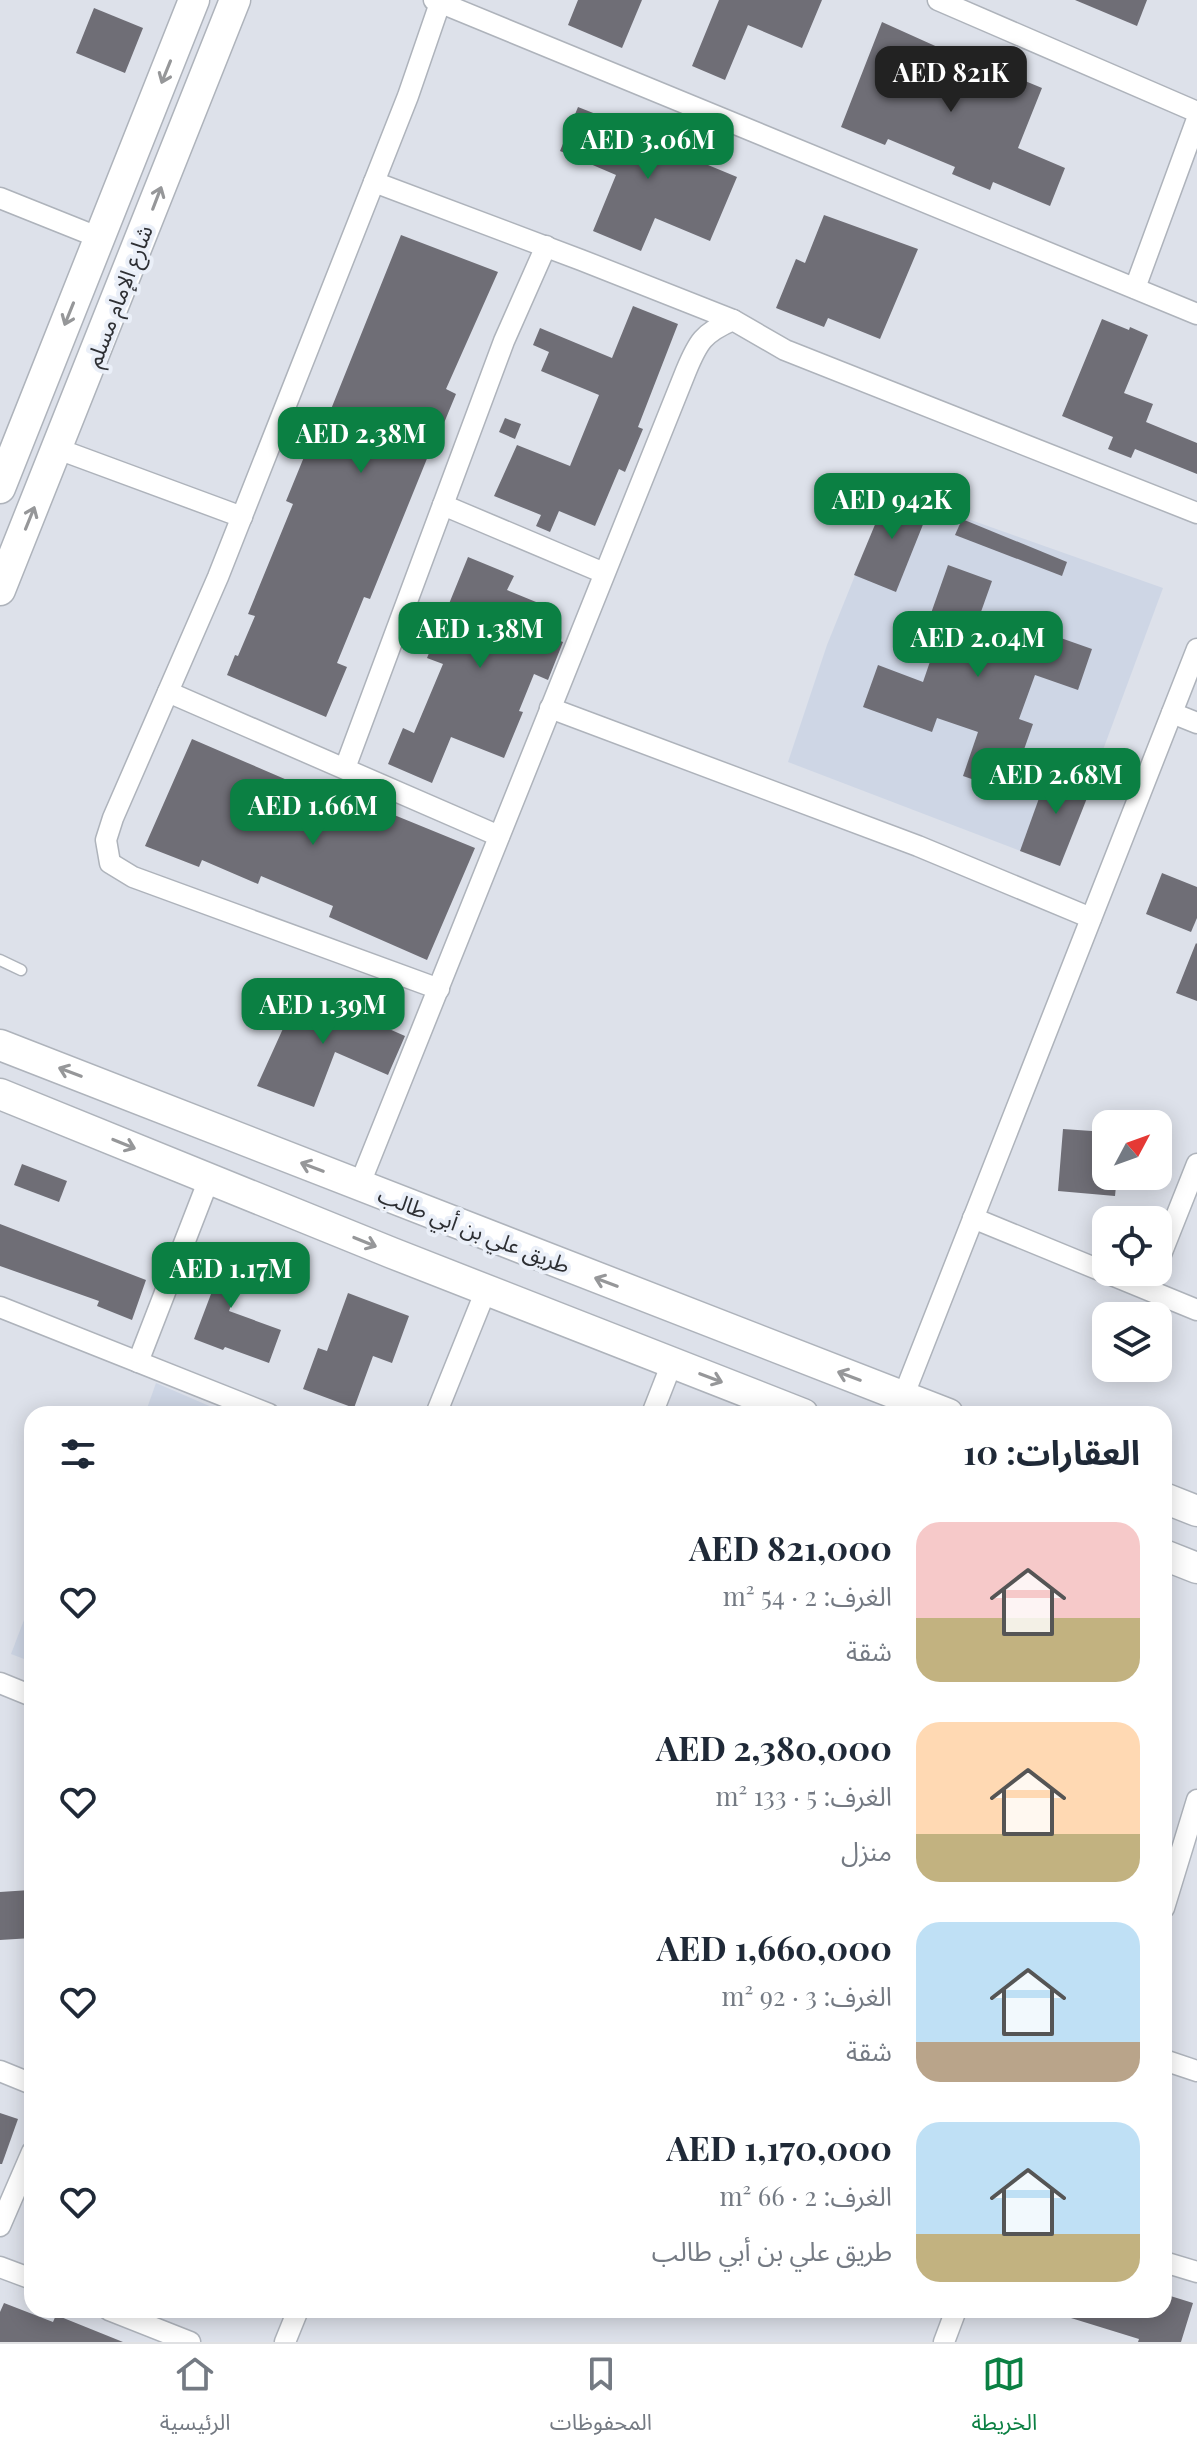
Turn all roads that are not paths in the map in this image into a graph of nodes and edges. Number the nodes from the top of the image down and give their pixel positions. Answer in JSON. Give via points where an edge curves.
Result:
{"nodes":[{"id":1,"x":194,"y":0,"type":"edge"},
{"id":2,"x":235,"y":0,"type":"edge"},
{"id":3,"x":938,"y":0,"type":"edge"},
{"id":4,"x":438,"y":1,"type":"edge"},
{"id":5,"x":1197,"y":112,"type":"edge"},
{"id":6,"x":1197,"y":119,"type":"edge"},
{"id":7,"x":374,"y":182,"type":"junction"},
{"id":8,"x":0,"y":198,"type":"edge"},
{"id":9,"x":100,"y":238,"type":"junction"},
{"id":10,"x":546,"y":246,"type":"junction"},
{"id":11,"x":1135,"y":288,"type":"junction"},
{"id":12,"x":1197,"y":314,"type":"edge"},
{"id":13,"x":733,"y":320,"type":"junction"},
{"id":14,"x":58,"y":449,"type":"junction"},
{"id":15,"x":0,"y":488,"type":"edge"},
{"id":16,"x":443,"y":505,"type":"junction"},
{"id":17,"x":1197,"y":513,"type":"edge"},
{"id":18,"x":242,"y":517,"type":"junction"},
{"id":19,"x":604,"y":573,"type":"junction"},
{"id":20,"x":0,"y":590,"type":"edge"},
{"id":21,"x":1197,"y":649,"type":"edge"},
{"id":22,"x":168,"y":692,"type":"junction"},
{"id":23,"x":550,"y":708,"type":"junction"},
{"id":24,"x":1172,"y":713,"type":"junction"},
{"id":25,"x":1197,"y":723,"type":"edge"},
{"id":26,"x":345,"y":768,"type":"junction"},
{"id":27,"x":499,"y":836,"type":"junction"},
{"id":28,"x":1091,"y":918,"type":"junction"},
{"id":29,"x":0,"y":960,"type":"edge"},
{"id":30,"x":21,"y":970,"type":"dead end"},
{"id":31,"x":439,"y":989,"type":"junction"},
{"id":32,"x":0,"y":1045,"type":"edge"},
{"id":33,"x":0,"y":1094,"type":"edge"},
{"id":34,"x":1197,"y":1164,"type":"edge"},
{"id":35,"x":209,"y":1179,"type":"junction"},
{"id":36,"x":359,"y":1186,"type":"junction"},
{"id":37,"x":973,"y":1218,"type":"junction"},
{"id":38,"x":1172,"y":1227,"type":"edge"},
{"id":39,"x":1092,"y":1260,"type":"edge"},
{"id":40,"x":1158,"y":1286,"type":"edge"},
{"id":41,"x":486,"y":1290,"type":"junction"},
{"id":42,"x":0,"y":1307,"type":"edge"},
{"id":43,"x":1197,"y":1310,"type":"edge"},
{"id":44,"x":138,"y":1362,"type":"junction"},
{"id":45,"x":672,"y":1363,"type":"junction"},
{"id":46,"x":903,"y":1397,"type":"junction"},
{"id":47,"x":249,"y":1406,"type":"edge"},
{"id":48,"x":439,"y":1406,"type":"edge"},
{"id":49,"x":655,"y":1406,"type":"edge"},
{"id":50,"x":782,"y":1406,"type":"edge"},
{"id":51,"x":927,"y":1406,"type":"edge"},
{"id":52,"x":1172,"y":1501,"type":"edge"},
{"id":53,"x":1197,"y":1511,"type":"edge"},
{"id":54,"x":1172,"y":1558,"type":"edge"},
{"id":55,"x":1197,"y":1568,"type":"edge"},
{"id":56,"x":0,"y":1683,"type":"edge"},
{"id":57,"x":24,"y":1693,"type":"edge"},
{"id":58,"x":1197,"y":1800,"type":"edge"},
{"id":59,"x":1172,"y":1882,"type":"edge"},
{"id":60,"x":1172,"y":2063,"type":"edge"},
{"id":61,"x":0,"y":2071,"type":"edge"},
{"id":62,"x":1197,"y":2071,"type":"edge"},
{"id":63,"x":24,"y":2081,"type":"edge"},
{"id":64,"x":24,"y":2170,"type":"edge"},
{"id":65,"x":0,"y":2226,"type":"edge"},
{"id":66,"x":1172,"y":2264,"type":"edge"},
{"id":67,"x":0,"y":2267,"type":"edge"},
{"id":68,"x":1197,"y":2272,"type":"edge"},
{"id":69,"x":24,"y":2276,"type":"edge"},
{"id":70,"x":129,"y":2318,"type":"edge"},
{"id":71,"x":295,"y":2318,"type":"edge"},
{"id":72,"x":953,"y":2318,"type":"edge"},
{"id":73,"x":190,"y":2342,"type":"edge"},
{"id":74,"x":285,"y":2342,"type":"edge"},
{"id":75,"x":944,"y":2342,"type":"edge"}],
"edges":[{"from":1,"to":9,"type":"main road","name":"شارع الإمام مسلم","one_way":true},
{"from":14,"to":2,"type":"main road","name":"شارع الإمام مسلم","one_way":true},
{"from":3,"to":5,"type":"street"},
{"from":4,"to":7,"type":"street"},
{"from":4,"to":11,"type":"street"},
{"from":6,"to":11,"type":"street"},
{"from":7,"to":10,"type":"street"},
{"from":7,"to":18,"type":"street"},
{"from":8,"to":9,"type":"street"},
{"from":9,"to":15,"type":"main road","name":"شارع الإمام مسلم","one_way":true},
{"from":10,"to":13,"type":"street"},
{"from":10,"to":16,"type":"street"},
{"from":11,"to":12,"type":"street"},
{"from":13,"to":17,"type":"street","via":[[785,350]]},
{"from":13,"to":19,"type":"street","via":[[697,345]]},
{"from":14,"to":18,"type":"street"},
{"from":20,"to":14,"type":"main road","name":"شارع الإمام مسلم","one_way":true},
{"from":16,"to":19,"type":"street"},
{"from":16,"to":26,"type":"street"},
{"from":18,"to":22,"type":"street"},
{"from":19,"to":23,"type":"street"},
{"from":21,"to":24,"type":"street"},
{"from":22,"to":26,"type":"street"},
{"from":22,"to":31,"type":"street","via":[[113,818],[106,840],[110,863],[133,877]]},
{"from":23,"to":27,"type":"street"},
{"from":23,"to":28,"type":"street","via":[[918,846]]},
{"from":24,"to":25,"type":"street"},
{"from":24,"to":28,"type":"street"},
{"from":26,"to":27,"type":"street"},
{"from":27,"to":31,"type":"street"},
{"from":28,"to":37,"type":"street"},
{"from":29,"to":30,"type":"lane"},
{"from":31,"to":36,"type":"street"},
{"from":36,"to":32,"type":"main road","name":"طريق علي بن أبي طالب","one_way":true},
{"from":33,"to":35,"type":"main road","one_way":true},
{"from":34,"to":38,"type":"street"},
{"from":35,"to":41,"type":"main road","one_way":true},
{"from":35,"to":44,"type":"street"},
{"from":46,"to":36,"type":"main road","name":"طريق علي بن أبي طالب","one_way":true},
{"from":37,"to":39,"type":"street"},
{"from":37,"to":46,"type":"street"},
{"from":40,"to":43,"type":"street"},
{"from":41,"to":45,"type":"main road"},
{"from":41,"to":48,"type":"street"},
{"from":42,"to":44,"type":"street"},
{"from":44,"to":47,"type":"street"},
{"from":45,"to":49,"type":"street"},
{"from":45,"to":50,"type":"main road","one_way":true},
{"from":46,"to":51,"type":"main road","name":"طريق علي بن أبي طالب"},
{"from":52,"to":53,"type":"main road"},
{"from":54,"to":55,"type":"main road"},
{"from":56,"to":57,"type":"street"},
{"from":58,"to":59,"type":"street"},
{"from":60,"to":62,"type":"street"},
{"from":61,"to":63,"type":"street"},
{"from":64,"to":65,"type":"street"},
{"from":66,"to":68,"type":"street"},
{"from":67,"to":69,"type":"street"},
{"from":70,"to":73,"type":"street"},
{"from":71,"to":74,"type":"street"},
{"from":72,"to":75,"type":"street"}]}
